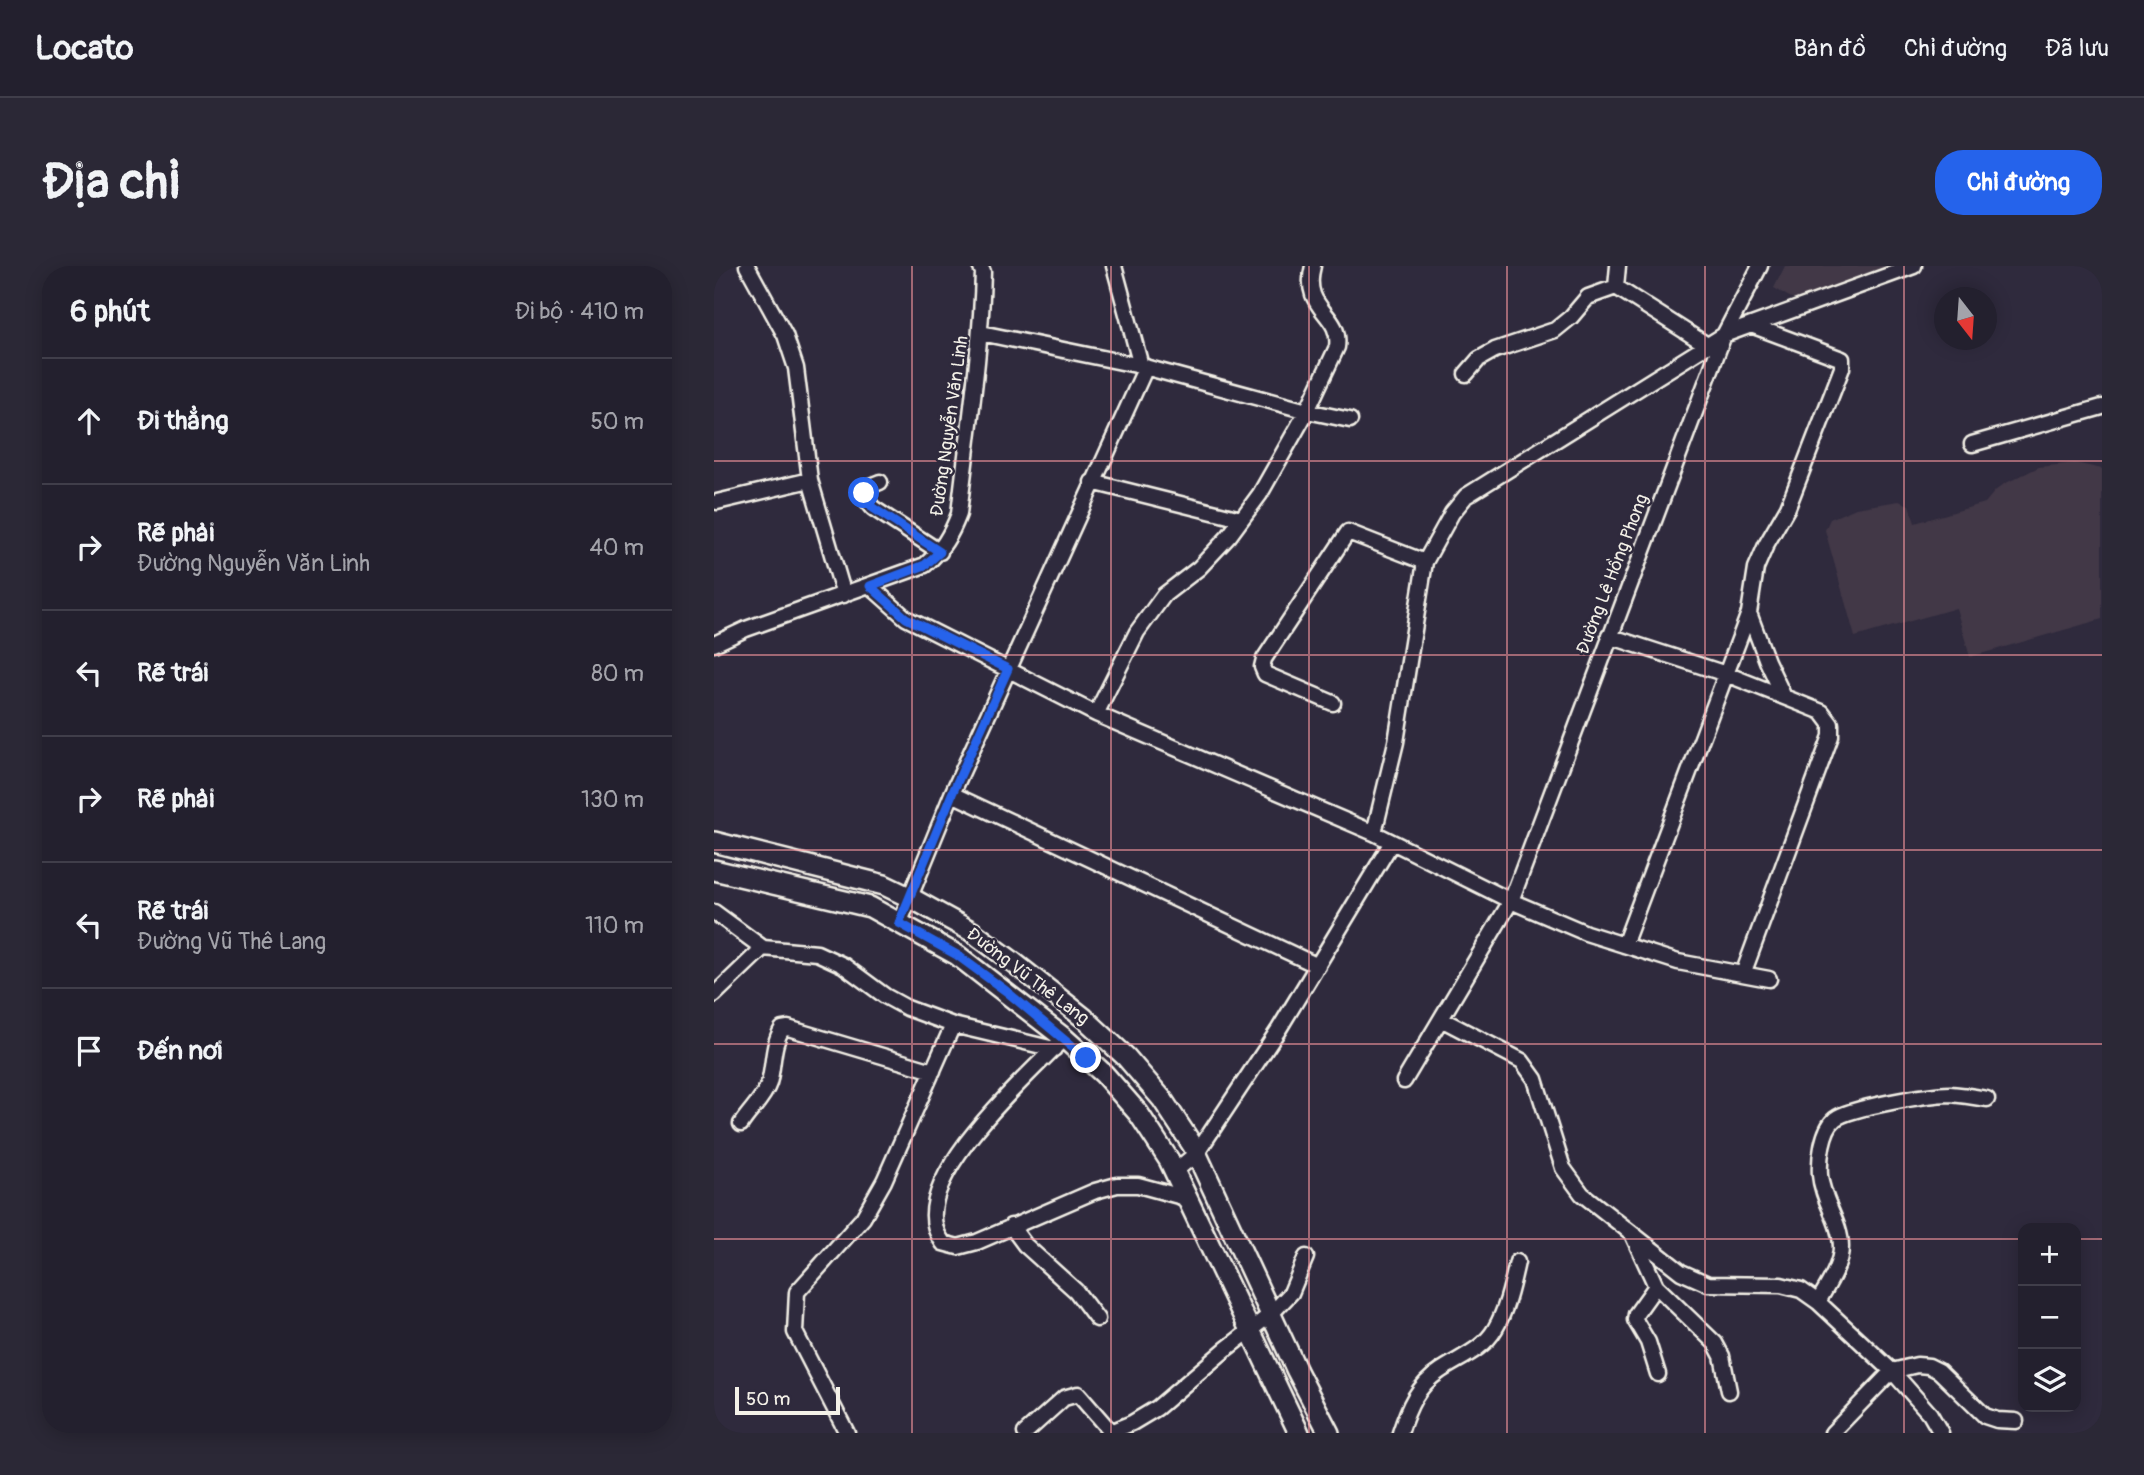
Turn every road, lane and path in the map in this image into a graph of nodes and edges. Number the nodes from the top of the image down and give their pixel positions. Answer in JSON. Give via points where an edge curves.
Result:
{"nodes":[{"id":1,"x":747,"y":266,"type":"edge"},
{"id":2,"x":980,"y":266,"type":"edge"},
{"id":3,"x":1114,"y":266,"type":"edge"},
{"id":4,"x":1313,"y":266,"type":"edge"},
{"id":5,"x":1618,"y":266,"type":"edge"},
{"id":6,"x":1760,"y":266,"type":"edge"},
{"id":7,"x":1914,"y":266,"type":"edge"},
{"id":8,"x":1616,"y":287,"type":"junction"},
{"id":9,"x":1751,"y":325,"type":"junction"},
{"id":10,"x":981,"y":333,"type":"junction"},
{"id":11,"x":1724,"y":335,"type":"junction"},
{"id":12,"x":1707,"y":345,"type":"junction"},
{"id":13,"x":1144,"y":367,"type":"junction"},
{"id":14,"x":1466,"y":374,"type":"dead end"},
{"id":15,"x":2102,"y":407,"type":"edge"},
{"id":16,"x":1307,"y":411,"type":"junction"},
{"id":17,"x":1350,"y":420,"type":"dead end"},
{"id":18,"x":1972,"y":444,"type":"dead end"},
{"id":19,"x":810,"y":480,"type":"junction"},
{"id":20,"x":880,"y":482,"type":"dead end"},
{"id":21,"x":1092,"y":482,"type":"junction"},
{"id":22,"x":717,"y":502,"type":"dead end"},
{"id":23,"x":1241,"y":519,"type":"junction"},
{"id":24,"x":940,"y":552,"type":"junction"},
{"id":25,"x":1425,"y":562,"type":"junction"},
{"id":26,"x":870,"y":586,"type":"junction"},
{"id":27,"x":844,"y":595,"type":"junction"},
{"id":28,"x":1749,"y":614,"type":"junction"},
{"id":29,"x":1609,"y":636,"type":"junction"},
{"id":30,"x":714,"y":644,"type":"edge"},
{"id":31,"x":1008,"y":669,"type":"junction"},
{"id":32,"x":1726,"y":674,"type":"junction"},
{"id":33,"x":1784,"y":697,"type":"junction"},
{"id":34,"x":1333,"y":703,"type":"dead end"},
{"id":35,"x":1097,"y":714,"type":"junction"},
{"id":36,"x":952,"y":794,"type":"junction"},
{"id":37,"x":1374,"y":834,"type":"junction"},
{"id":38,"x":714,"y":842,"type":"edge"},
{"id":39,"x":1392,"y":842,"type":"junction"},
{"id":40,"x":714,"y":870,"type":"edge"},
{"id":41,"x":911,"y":898,"type":"junction"},
{"id":42,"x":1511,"y":901,"type":"junction"},
{"id":43,"x":714,"y":912,"type":"edge"},
{"id":44,"x":899,"y":923,"type":"junction"},
{"id":45,"x":1624,"y":945,"type":"junction"},
{"id":46,"x":763,"y":948,"type":"junction"},
{"id":47,"x":1318,"y":966,"type":"junction"},
{"id":48,"x":1742,"y":974,"type":"junction"},
{"id":49,"x":1769,"y":979,"type":"dead end"},
{"id":50,"x":714,"y":995,"type":"edge"},
{"id":51,"x":1441,"y":1019,"type":"junction"},
{"id":52,"x":953,"y":1025,"type":"junction"},
{"id":53,"x":1059,"y":1043,"type":"junction"},
{"id":54,"x":933,"y":1071,"type":"junction"},
{"id":55,"x":1404,"y":1081,"type":"dead end"},
{"id":56,"x":1987,"y":1099,"type":"dead end"},
{"id":57,"x":741,"y":1124,"type":"dead end"},
{"id":58,"x":1197,"y":1153,"type":"junction"},
{"id":59,"x":1174,"y":1172,"type":"junction"},
{"id":60,"x":1186,"y":1198,"type":"junction"},
{"id":61,"x":1011,"y":1226,"type":"junction"},
{"id":62,"x":1632,"y":1233,"type":"junction"},
{"id":63,"x":1306,"y":1257,"type":"dead end"},
{"id":64,"x":1517,"y":1262,"type":"dead end"},
{"id":65,"x":1656,"y":1286,"type":"junction"},
{"id":66,"x":1818,"y":1302,"type":"junction"},
{"id":67,"x":1271,"y":1314,"type":"junction"},
{"id":68,"x":1097,"y":1319,"type":"dead end"},
{"id":69,"x":1250,"y":1331,"type":"junction"},
{"id":70,"x":1892,"y":1371,"type":"junction"},
{"id":71,"x":1658,"y":1374,"type":"dead end"},
{"id":72,"x":1729,"y":1391,"type":"dead end"},
{"id":73,"x":2016,"y":1421,"type":"dead end"},
{"id":74,"x":1110,"y":1432,"type":"edge"},
{"id":75,"x":847,"y":1433,"type":"edge"},
{"id":76,"x":1025,"y":1433,"type":"edge"},
{"id":77,"x":1299,"y":1433,"type":"edge"},
{"id":78,"x":1328,"y":1433,"type":"edge"},
{"id":79,"x":1400,"y":1433,"type":"edge"},
{"id":80,"x":1832,"y":1433,"type":"edge"},
{"id":81,"x":1941,"y":1433,"type":"edge"}],
"edges":[{"from":1,"to":19,"type":"street","via":[[785,335],[796,368]]},
{"from":2,"to":10,"type":"street","name":"Đường Nguyễn Văn Linh"},
{"from":3,"to":13,"type":"street"},
{"from":4,"to":16,"type":"street","via":[[1309,286],[1313,298],[1339,336]]},
{"from":5,"to":8,"type":"street"},
{"from":6,"to":11,"type":"street","name":"Đường Lê Hồng Phong"},
{"from":7,"to":9,"type":"street"},
{"from":8,"to":12,"type":"street"},
{"from":8,"to":14,"type":"street","via":[[1588,297],[1555,330],[1495,350]]},
{"from":9,"to":11,"type":"street"},
{"from":9,"to":28,"type":"street","via":[[1842,359],[1842,368],[1788,507],[1756,568]]},
{"from":10,"to":13,"type":"street"},
{"from":10,"to":24,"type":"street","name":"Đường Nguyễn Văn Linh","via":[[959,514]]},
{"from":11,"to":12,"type":"street"},
{"from":11,"to":29,"type":"street","name":"Đường Lê Hồng Phong"},
{"from":12,"to":25,"type":"street","via":[[1466,496]]},
{"from":13,"to":16,"type":"street"},
{"from":13,"to":21,"type":"street"},
{"from":15,"to":18,"type":"street"},
{"from":16,"to":17,"type":"street"},
{"from":16,"to":23,"type":"street"},
{"from":19,"to":22,"type":"street"},
{"from":19,"to":27,"type":"street"},
{"from":20,"to":24,"type":"street","via":[[864,493],[873,508]]},
{"from":21,"to":23,"type":"street"},
{"from":21,"to":31,"type":"street"},
{"from":23,"to":35,"type":"street","via":[[1199,568],[1164,595],[1137,632]]},
{"from":24,"to":26,"type":"street","name":"Đường Nguyễn Văn Linh","via":[[925,565]]},
{"from":25,"to":34,"type":"street","via":[[1348,532],[1264,659],[1265,674]]},
{"from":25,"to":37,"type":"street","via":[[1396,742]]},
{"from":26,"to":27,"type":"street","name":"Đường Nguyễn Văn Linh"},
{"from":26,"to":31,"type":"street","via":[[906,618]]},
{"from":27,"to":30,"type":"street","name":"Đường Nguyễn Văn Linh"},
{"from":28,"to":32,"type":"street"},
{"from":28,"to":33,"type":"street"},
{"from":29,"to":32,"type":"street"},
{"from":29,"to":42,"type":"street","name":"Đường Lê Hồng Phong"},
{"from":31,"to":35,"type":"street"},
{"from":31,"to":36,"type":"street"},
{"from":32,"to":33,"type":"street"},
{"from":32,"to":45,"type":"street"},
{"from":33,"to":48,"type":"street","via":[[1822,712],[1831,724],[1831,736]]},
{"from":35,"to":37,"type":"street"},
{"from":36,"to":41,"type":"street"},
{"from":36,"to":47,"type":"street"},
{"from":37,"to":39,"type":"street"},
{"from":38,"to":41,"type":"street","name":"Đường Vũ Thê Lang","via":[[884,885]]},
{"from":39,"to":42,"type":"street"},
{"from":39,"to":47,"type":"street"},
{"from":40,"to":44,"type":"street","name":"Đường Vũ Thê Lang","via":[[870,907]]},
{"from":41,"to":44,"type":"street"},
{"from":41,"to":58,"type":"street","name":"Đường Vũ Thê Lang","via":[[971,932],[1084,1018],[1126,1057]]},
{"from":42,"to":45,"type":"street"},
{"from":42,"to":51,"type":"street","name":"Đường Lê Hồng Phong"},
{"from":43,"to":46,"type":"street"},
{"from":44,"to":53,"type":"street","name":"Đường Vũ Thê Lang","via":[[957,955]]},
{"from":45,"to":48,"type":"street","via":[[1678,962]]},
{"from":46,"to":50,"type":"street"},
{"from":46,"to":52,"type":"street","via":[[817,953],[907,1008]]},
{"from":47,"to":58,"type":"street"},
{"from":48,"to":49,"type":"street"},
{"from":51,"to":55,"type":"street","name":"Đường Lê Hồng Phong"},
{"from":51,"to":62,"type":"street","via":[[1522,1060],[1535,1079],[1563,1168],[1582,1194]]},
{"from":52,"to":53,"type":"street"},
{"from":52,"to":54,"type":"street"},
{"from":53,"to":59,"type":"street","name":"Đường Vũ Thê Lang","via":[[1104,1074],[1139,1114]]},
{"from":53,"to":61,"type":"street","via":[[974,1132],[943,1179],[936,1200],[935,1227],[943,1243],[958,1247]]},
{"from":54,"to":57,"type":"street","via":[[782,1029],[764,1095]]},
{"from":54,"to":75,"type":"street","via":[[863,1217],[797,1292],[795,1332]]},
{"from":56,"to":66,"type":"street","via":[[1923,1096],[1834,1119],[1820,1160],[1821,1179],[1841,1247]]},
{"from":58,"to":59,"type":"street"},
{"from":58,"to":67,"type":"street","name":"Đường Vũ Thê Lang"},
{"from":59,"to":60,"type":"street","name":"Đường Vũ Thê Lang"},
{"from":60,"to":61,"type":"street","via":[[1138,1185],[1116,1185]]},
{"from":60,"to":69,"type":"street","name":"Đường Vũ Thê Lang"},
{"from":61,"to":68,"type":"street","via":[[1025,1245],[1076,1291]]},
{"from":62,"to":65,"type":"street"},
{"from":62,"to":66,"type":"street","via":[[1681,1272],[1709,1284],[1782,1285],[1801,1290]]},
{"from":63,"to":67,"type":"street","via":[[1291,1293]]},
{"from":64,"to":79,"type":"street","via":[[1495,1330],[1481,1346],[1422,1386],[1408,1407]]},
{"from":65,"to":71,"type":"street","via":[[1635,1320]]},
{"from":65,"to":72,"type":"street","via":[[1716,1343]]},
{"from":66,"to":70,"type":"street"},
{"from":67,"to":69,"type":"street"},
{"from":67,"to":78,"type":"street","name":"Đường Vũ Thê Lang"},
{"from":69,"to":74,"type":"street","via":[[1157,1408]]},
{"from":69,"to":77,"type":"street","name":"Đường Vũ Thê Lang"},
{"from":70,"to":73,"type":"street","via":[[1929,1366],[1985,1416]]},
{"from":70,"to":80,"type":"street"},
{"from":70,"to":81,"type":"street"},
{"from":74,"to":76,"type":"street","via":[[1078,1394],[1064,1398]]}]}
